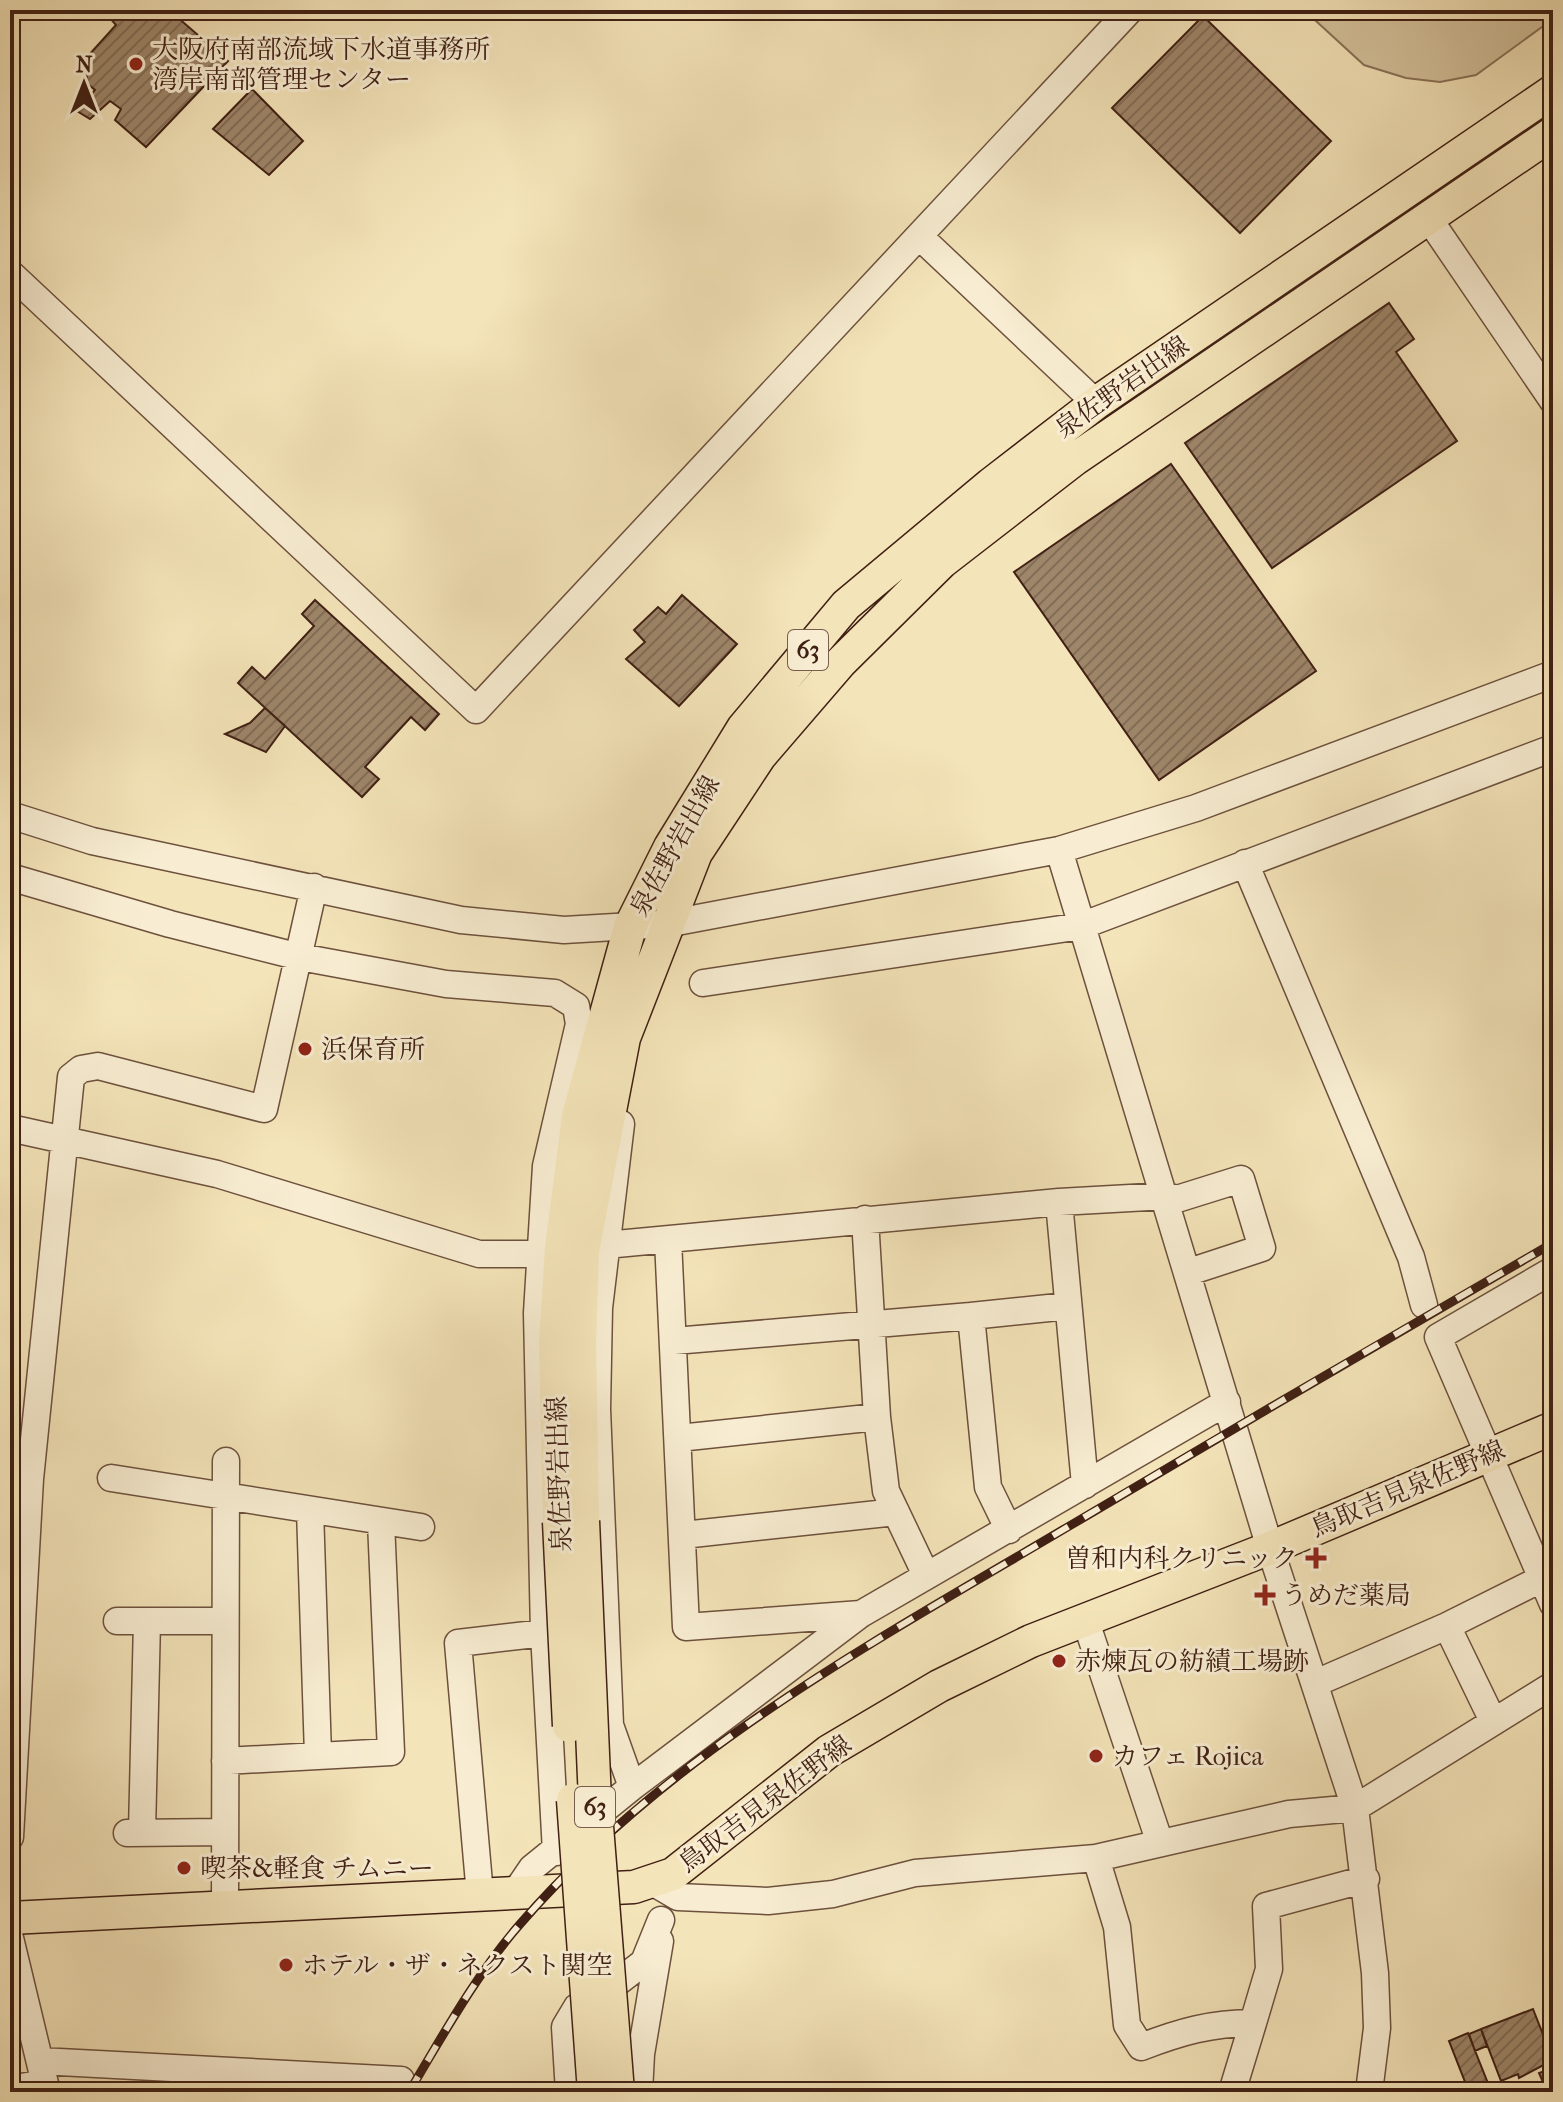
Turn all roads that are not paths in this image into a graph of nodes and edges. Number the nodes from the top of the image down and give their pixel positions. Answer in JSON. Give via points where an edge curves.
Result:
{"nodes":[{"id":1,"x":1130,"y":10,"type":"edge"},
{"id":2,"x":1553,"y":91,"type":"edge"},
{"id":3,"x":1553,"y":133,"type":"edge"},
{"id":4,"x":1429,"y":219,"type":"junction"},
{"id":5,"x":919,"y":236,"type":"junction"},
{"id":6,"x":10,"y":273,"type":"edge"},
{"id":7,"x":1553,"y":401,"type":"edge"},
{"id":8,"x":1096,"y":403,"type":"junction"},
{"id":9,"x":1553,"y":674,"type":"edge"},
{"id":10,"x":1553,"y":748,"type":"edge"},
{"id":11,"x":10,"y":815,"type":"edge"},
{"id":12,"x":1059,"y":850,"type":"junction"},
{"id":13,"x":1245,"y":863,"type":"junction"},
{"id":14,"x":10,"y":877,"type":"edge"},
{"id":15,"x":314,"y":887,"type":"junction"},
{"id":16,"x":666,"y":924,"type":"junction"},
{"id":17,"x":1081,"y":926,"type":"junction"},
{"id":18,"x":630,"y":927,"type":"junction"},
{"id":19,"x":300,"y":957,"type":"junction"},
{"id":20,"x":703,"y":983,"type":"dead end"},
{"id":21,"x":633,"y":1013,"type":"junction"},
{"id":22,"x":10,"y":1128,"type":"edge"},
{"id":23,"x":63,"y":1141,"type":"junction"},
{"id":24,"x":1166,"y":1196,"type":"junction"},
{"id":25,"x":1059,"y":1202,"type":"junction"},
{"id":26,"x":865,"y":1219,"type":"junction"},
{"id":27,"x":668,"y":1240,"type":"junction"},
{"id":28,"x":606,"y":1245,"type":"junction"},
{"id":29,"x":538,"y":1254,"type":"junction"},
{"id":30,"x":1553,"y":1270,"type":"edge"},
{"id":31,"x":1189,"y":1272,"type":"junction"},
{"id":32,"x":1424,"y":1305,"type":"dead end"},
{"id":33,"x":1068,"y":1306,"type":"junction"},
{"id":34,"x":971,"y":1316,"type":"junction"},
{"id":35,"x":871,"y":1324,"type":"junction"},
{"id":36,"x":674,"y":1341,"type":"junction"},
{"id":37,"x":1227,"y":1402,"type":"junction"},
{"id":38,"x":877,"y":1417,"type":"junction"},
{"id":39,"x":1553,"y":1428,"type":"edge"},
{"id":40,"x":679,"y":1438,"type":"junction"},
{"id":41,"x":1490,"y":1453,"type":"junction"},
{"id":42,"x":226,"y":1461,"type":"dead end"},
{"id":43,"x":20,"y":1476,"type":"edge"},
{"id":44,"x":111,"y":1478,"type":"dead end"},
{"id":45,"x":1085,"y":1485,"type":"junction"},
{"id":46,"x":225,"y":1496,"type":"junction"},
{"id":47,"x":310,"y":1510,"type":"junction"},
{"id":48,"x":896,"y":1512,"type":"junction"},
{"id":49,"x":571,"y":1521,"type":"junction"},
{"id":50,"x":381,"y":1522,"type":"junction"},
{"id":51,"x":421,"y":1527,"type":"dead end"},
{"id":52,"x":1009,"y":1530,"type":"junction"},
{"id":53,"x":683,"y":1535,"type":"junction"},
{"id":54,"x":18,"y":1541,"type":"edge"},
{"id":55,"x":1270,"y":1548,"type":"junction"},
{"id":56,"x":18,"y":1573,"type":"edge"},
{"id":57,"x":926,"y":1575,"type":"junction"},
{"id":58,"x":1547,"y":1576,"type":"edge"},
{"id":59,"x":1553,"y":1604,"type":"edge"},
{"id":60,"x":861,"y":1614,"type":"junction"},
{"id":61,"x":1085,"y":1619,"type":"junction"},
{"id":62,"x":117,"y":1621,"type":"dead end"},
{"id":63,"x":147,"y":1621,"type":"junction"},
{"id":64,"x":225,"y":1621,"type":"junction"},
{"id":65,"x":1447,"y":1626,"type":"junction"},
{"id":66,"x":544,"y":1633,"type":"junction"},
{"id":67,"x":1316,"y":1683,"type":"junction"},
{"id":68,"x":1553,"y":1685,"type":"edge"},
{"id":69,"x":1493,"y":1721,"type":"junction"},
{"id":70,"x":318,"y":1755,"type":"junction"},
{"id":71,"x":225,"y":1761,"type":"junction"},
{"id":72,"x":632,"y":1787,"type":"junction"},
{"id":73,"x":1355,"y":1808,"type":"junction"},
{"id":74,"x":225,"y":1832,"type":"junction"},
{"id":75,"x":10,"y":1837,"type":"edge"},
{"id":76,"x":1160,"y":1843,"type":"junction"},
{"id":77,"x":556,"y":1852,"type":"junction"},
{"id":78,"x":1096,"y":1858,"type":"junction"},
{"id":79,"x":1366,"y":1879,"type":"junction"},
{"id":80,"x":654,"y":1883,"type":"junction"},
{"id":81,"x":515,"y":1893,"type":"junction"},
{"id":82,"x":480,"y":1895,"type":"junction"},
{"id":83,"x":225,"y":1907,"type":"junction"},
{"id":84,"x":10,"y":1918,"type":"edge"},
{"id":85,"x":661,"y":1920,"type":"junction"},
{"id":86,"x":10,"y":1938,"type":"edge"},
{"id":87,"x":605,"y":1992,"type":"junction"},
{"id":88,"x":17,"y":1996,"type":"edge"},
{"id":89,"x":1253,"y":2023,"type":"junction"},
{"id":90,"x":644,"y":2037,"type":"junction"},
{"id":91,"x":44,"y":2079,"type":"edge"},
{"id":92,"x":401,"y":2080,"type":"dead end"},
{"id":93,"x":10,"y":2089,"type":"edge"},
{"id":94,"x":569,"y":2092,"type":"edge"},
{"id":95,"x":594,"y":2092,"type":"edge"},
{"id":96,"x":618,"y":2092,"type":"edge"},
{"id":97,"x":639,"y":2092,"type":"edge"},
{"id":98,"x":1232,"y":2092,"type":"edge"},
{"id":99,"x":1369,"y":2092,"type":"edge"}],
"edges":[{"from":1,"to":5,"type":"street"},
{"from":2,"to":8,"type":"main road","name":"泉佐野岩出線","number":"63"},
{"from":3,"to":4,"type":"main road","name":"泉佐野岩出線","number":"63"},
{"from":4,"to":7,"type":"street"},
{"from":4,"to":16,"type":"main road","name":"泉佐野岩出線","number":"63","via":[[1075,459],[942,562],[840,663],[760,756],[696,853]]},
{"from":5,"to":6,"type":"street","via":[[476,710]]},
{"from":5,"to":8,"type":"street"},
{"from":8,"to":18,"type":"main road","name":"泉佐野岩出線","number":"63","via":[[846,605],[743,728],[670,847]]},
{"from":9,"to":12,"type":"street","via":[[1196,808]]},
{"from":10,"to":13,"type":"street"},
{"from":11,"to":15,"type":"street","via":[[92,841]]},
{"from":12,"to":16,"type":"street"},
{"from":12,"to":17,"type":"street"},
{"from":13,"to":17,"type":"street"},
{"from":13,"to":32,"type":"street","via":[[1411,1257]]},
{"from":14,"to":19,"type":"street"},
{"from":15,"to":18,"type":"street","via":[[461,920],[564,930]]},
{"from":15,"to":19,"type":"street"},
{"from":16,"to":18,"type":"street"},
{"from":16,"to":21,"type":"main road","name":"泉佐野岩出線","number":"63"},
{"from":17,"to":20,"type":"street"},
{"from":17,"to":24,"type":"street"},
{"from":18,"to":49,"type":"main road","name":"泉佐野岩出線","number":"63","via":[[578,1116],[561,1248],[555,1344]]},
{"from":19,"to":23,"type":"street","via":[[264,1109],[98,1066],[71,1077]]},
{"from":19,"to":29,"type":"street","via":[[446,984],[555,993],[576,1006],[579,1024],[546,1166]]},
{"from":21,"to":28,"type":"street"},
{"from":21,"to":49,"type":"main road","name":"泉佐野岩出線","number":"63","via":[[606,1118],[583,1251]]},
{"from":22,"to":23,"type":"street"},
{"from":23,"to":29,"type":"street","via":[[217,1174],[479,1254]]},
{"from":23,"to":43,"type":"street"},
{"from":24,"to":25,"type":"street"},
{"from":24,"to":31,"type":"street"},
{"from":24,"to":31,"type":"street","via":[[1177,1199],[1241,1179],[1262,1248]]},
{"from":25,"to":26,"type":"street"},
{"from":25,"to":33,"type":"street"},
{"from":26,"to":27,"type":"street"},
{"from":26,"to":35,"type":"street"},
{"from":27,"to":28,"type":"street"},
{"from":27,"to":36,"type":"street"},
{"from":28,"to":72,"type":"street","via":[[597,1409],[610,1725]]},
{"from":29,"to":66,"type":"street"},
{"from":30,"to":41,"type":"street","via":[[1438,1337]]},
{"from":31,"to":37,"type":"street"},
{"from":33,"to":34,"type":"street"},
{"from":33,"to":45,"type":"street"},
{"from":34,"to":35,"type":"street"},
{"from":34,"to":52,"type":"street","via":[[988,1487]]},
{"from":35,"to":36,"type":"street"},
{"from":35,"to":38,"type":"street"},
{"from":36,"to":40,"type":"street"},
{"from":37,"to":45,"type":"street"},
{"from":37,"to":55,"type":"street"},
{"from":38,"to":40,"type":"street"},
{"from":38,"to":48,"type":"street","via":[[886,1491]]},
{"from":39,"to":41,"type":"main road","name":"鳥取吉見泉佐野線"},
{"from":40,"to":53,"type":"street"},
{"from":41,"to":55,"type":"main road","name":"鳥取吉見泉佐野線"},
{"from":41,"to":58,"type":"street"},
{"from":42,"to":46,"type":"street"},
{"from":43,"to":54,"type":"street"},
{"from":44,"to":46,"type":"street"},
{"from":45,"to":52,"type":"street"},
{"from":46,"to":47,"type":"street"},
{"from":46,"to":64,"type":"street"},
{"from":47,"to":50,"type":"street"},
{"from":47,"to":70,"type":"street"},
{"from":48,"to":53,"type":"street"},
{"from":48,"to":57,"type":"street"},
{"from":49,"to":95,"type":"main road","name":"泉佐野岩出線","number":"63","bridge":true,"via":[[578,1898]]},
{"from":49,"to":96,"type":"main road","name":"泉佐野岩出線","number":"63","bridge":true},
{"from":50,"to":51,"type":"street"},
{"from":50,"to":70,"type":"street","via":[[391,1752]]},
{"from":52,"to":57,"type":"street"},
{"from":53,"to":60,"type":"street","via":[[686,1627]]},
{"from":54,"to":56,"type":"street"},
{"from":55,"to":61,"type":"main road","name":"鳥取吉見泉佐野線"},
{"from":55,"to":67,"type":"street"},
{"from":56,"to":75,"type":"street"},
{"from":57,"to":60,"type":"street"},
{"from":58,"to":59,"type":"street"},
{"from":58,"to":65,"type":"street"},
{"from":60,"to":72,"type":"street"},
{"from":61,"to":76,"type":"street"},
{"from":61,"to":80,"type":"main road","name":"鳥取吉見泉佐野線","via":[[939,1686],[829,1751],[673,1874]]},
{"from":62,"to":63,"type":"street"},
{"from":63,"to":64,"type":"street"},
{"from":63,"to":74,"type":"street","via":[[135,1832]]},
{"from":64,"to":71,"type":"street"},
{"from":65,"to":67,"type":"street"},
{"from":65,"to":69,"type":"street"},
{"from":66,"to":77,"type":"street"},
{"from":66,"to":82,"type":"street","via":[[458,1643]]},
{"from":67,"to":73,"type":"street"},
{"from":68,"to":69,"type":"street"},
{"from":69,"to":73,"type":"street"},
{"from":70,"to":71,"type":"street"},
{"from":71,"to":74,"type":"street"},
{"from":72,"to":77,"type":"street"},
{"from":73,"to":76,"type":"street","via":[[1289,1814]]},
{"from":73,"to":79,"type":"street"},
{"from":74,"to":83,"type":"street"},
{"from":76,"to":78,"type":"street"},
{"from":77,"to":81,"type":"street","via":[[532,1868]]},
{"from":78,"to":80,"type":"street","via":[[915,1873],[833,1894],[768,1901],[678,1897]]},
{"from":78,"to":89,"type":"street","via":[[1117,1927],[1127,2025],[1141,2047],[1190,2028]]},
{"from":79,"to":89,"type":"street","via":[[1266,1906],[1269,1969]]},
{"from":79,"to":99,"type":"street","via":[[1377,2028]]},
{"from":80,"to":81,"type":"main road","name":"鳥取吉見泉佐野線"},
{"from":80,"to":85,"type":"street"},
{"from":81,"to":82,"type":"main road","name":"鳥取吉見泉佐野線"},
{"from":82,"to":83,"type":"main road","name":"鳥取吉見泉佐野線"},
{"from":83,"to":84,"type":"main road","name":"鳥取吉見泉佐野線"},
{"from":85,"to":87,"type":"street","via":[[644,1962]]},
{"from":85,"to":90,"type":"street"},
{"from":86,"to":88,"type":"street"},
{"from":87,"to":90,"type":"street","via":[[623,2000]]},
{"from":87,"to":94,"type":"street","via":[[577,2007],[565,2027]]},
{"from":88,"to":91,"type":"street"},
{"from":89,"to":98,"type":"street"},
{"from":90,"to":97,"type":"street"},
{"from":91,"to":92,"type":"street"},
{"from":91,"to":93,"type":"street"}]}
